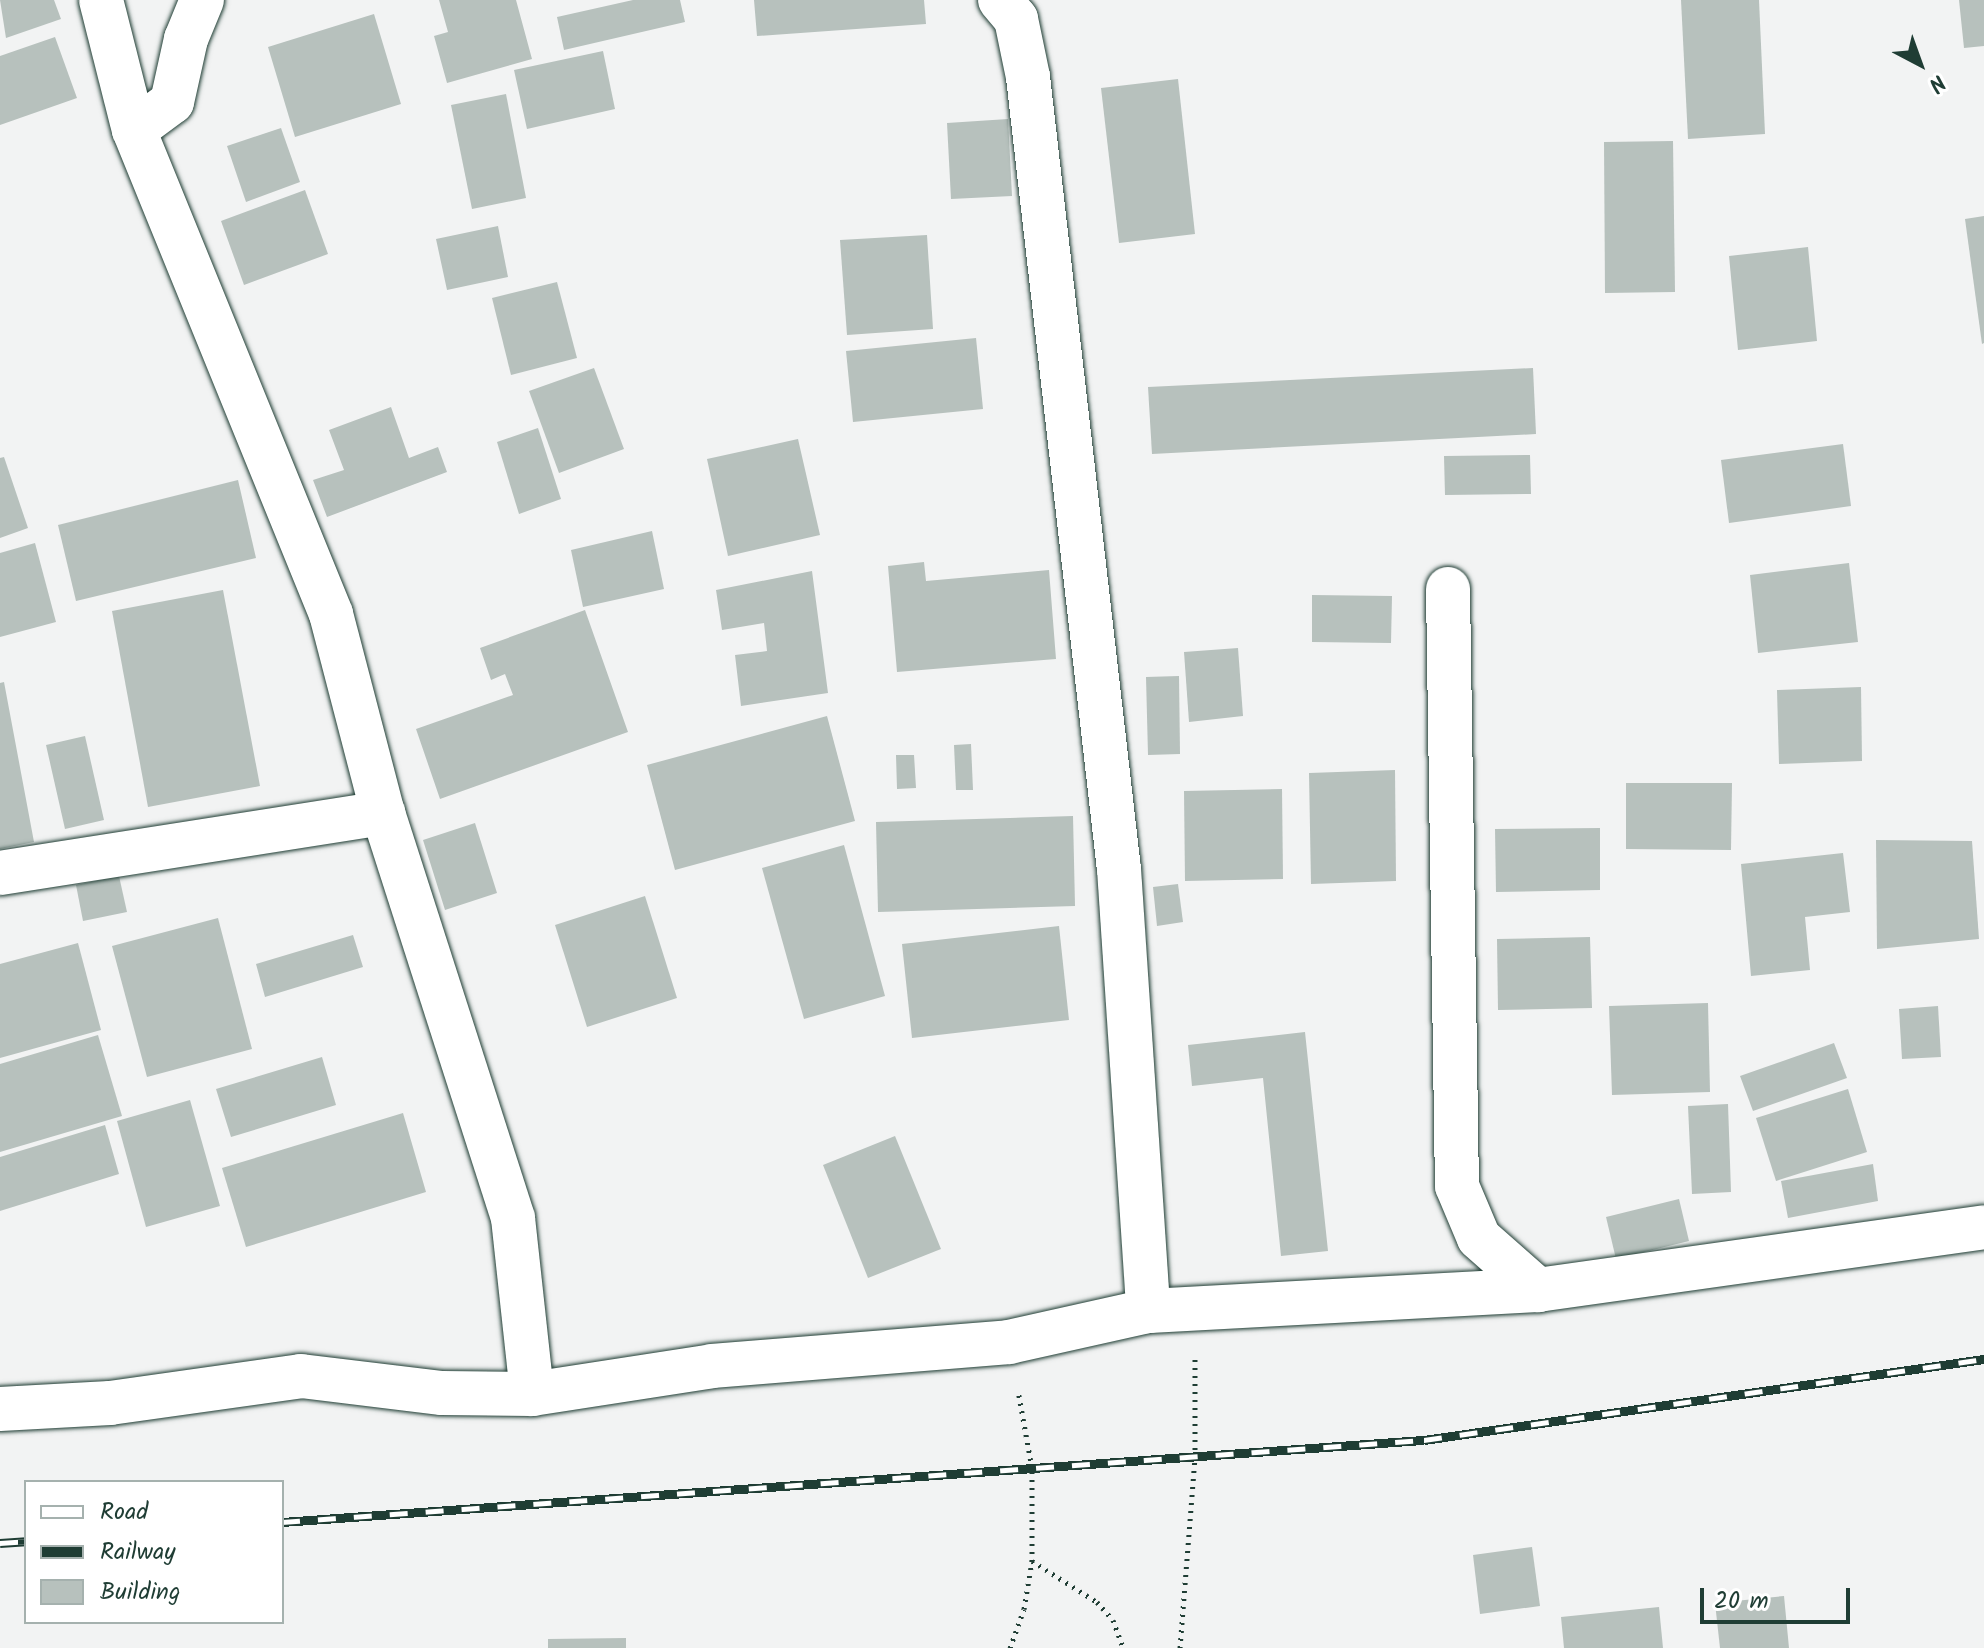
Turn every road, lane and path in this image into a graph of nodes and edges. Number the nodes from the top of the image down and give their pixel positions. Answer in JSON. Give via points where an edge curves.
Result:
{"nodes":[{"id":1,"x":101,"y":0,"type":"edge"},
{"id":2,"x":202,"y":0,"type":"edge"},
{"id":3,"x":1000,"y":0,"type":"edge"},
{"id":4,"x":134,"y":130,"type":"junction"},
{"id":5,"x":1448,"y":589,"type":"dead end"},
{"id":6,"x":383,"y":813,"type":"junction"},
{"id":7,"x":0,"y":873,"type":"edge"},
{"id":8,"x":1984,"y":1227,"type":"edge"},
{"id":9,"x":1538,"y":1290,"type":"junction"},
{"id":10,"x":1148,"y":1311,"type":"junction"},
{"id":11,"x":1195,"y":1312,"type":"junction"},
{"id":12,"x":1009,"y":1342,"type":"junction"},
{"id":13,"x":532,"y":1394,"type":"junction"},
{"id":14,"x":0,"y":1409,"type":"edge"},
{"id":15,"x":1032,"y":1561,"type":"junction"},
{"id":16,"x":1010,"y":1648,"type":"edge"},
{"id":17,"x":1123,"y":1648,"type":"edge"},
{"id":18,"x":1180,"y":1648,"type":"edge"}],
"edges":[{"from":1,"to":4,"type":"street"},
{"from":2,"to":4,"type":"street","via":[[186,39],[172,102]]},
{"from":3,"to":10,"type":"street","via":[[1016,19],[1028,77],[1119,869]]},
{"from":4,"to":6,"type":"street","via":[[331,614]]},
{"from":5,"to":9,"type":"street","via":[[1457,1186],[1479,1238]]},
{"from":6,"to":7,"type":"street"},
{"from":6,"to":13,"type":"street","via":[[513,1218]]},
{"from":8,"to":9,"type":"street"},
{"from":9,"to":11,"type":"street"},
{"from":10,"to":11,"type":"street"},
{"from":10,"to":12,"type":"street"},
{"from":11,"to":18,"type":"path","via":[[1195,1457]]},
{"from":12,"to":13,"type":"street","via":[[712,1366]]},
{"from":12,"to":15,"type":"path","via":[[1032,1468]]},
{"from":13,"to":14,"type":"street","via":[[442,1393],[301,1376],[110,1403]]},
{"from":15,"to":16,"type":"path","via":[[1024,1609]]},
{"from":15,"to":17,"type":"path","via":[[1097,1602],[1113,1620]]}]}
